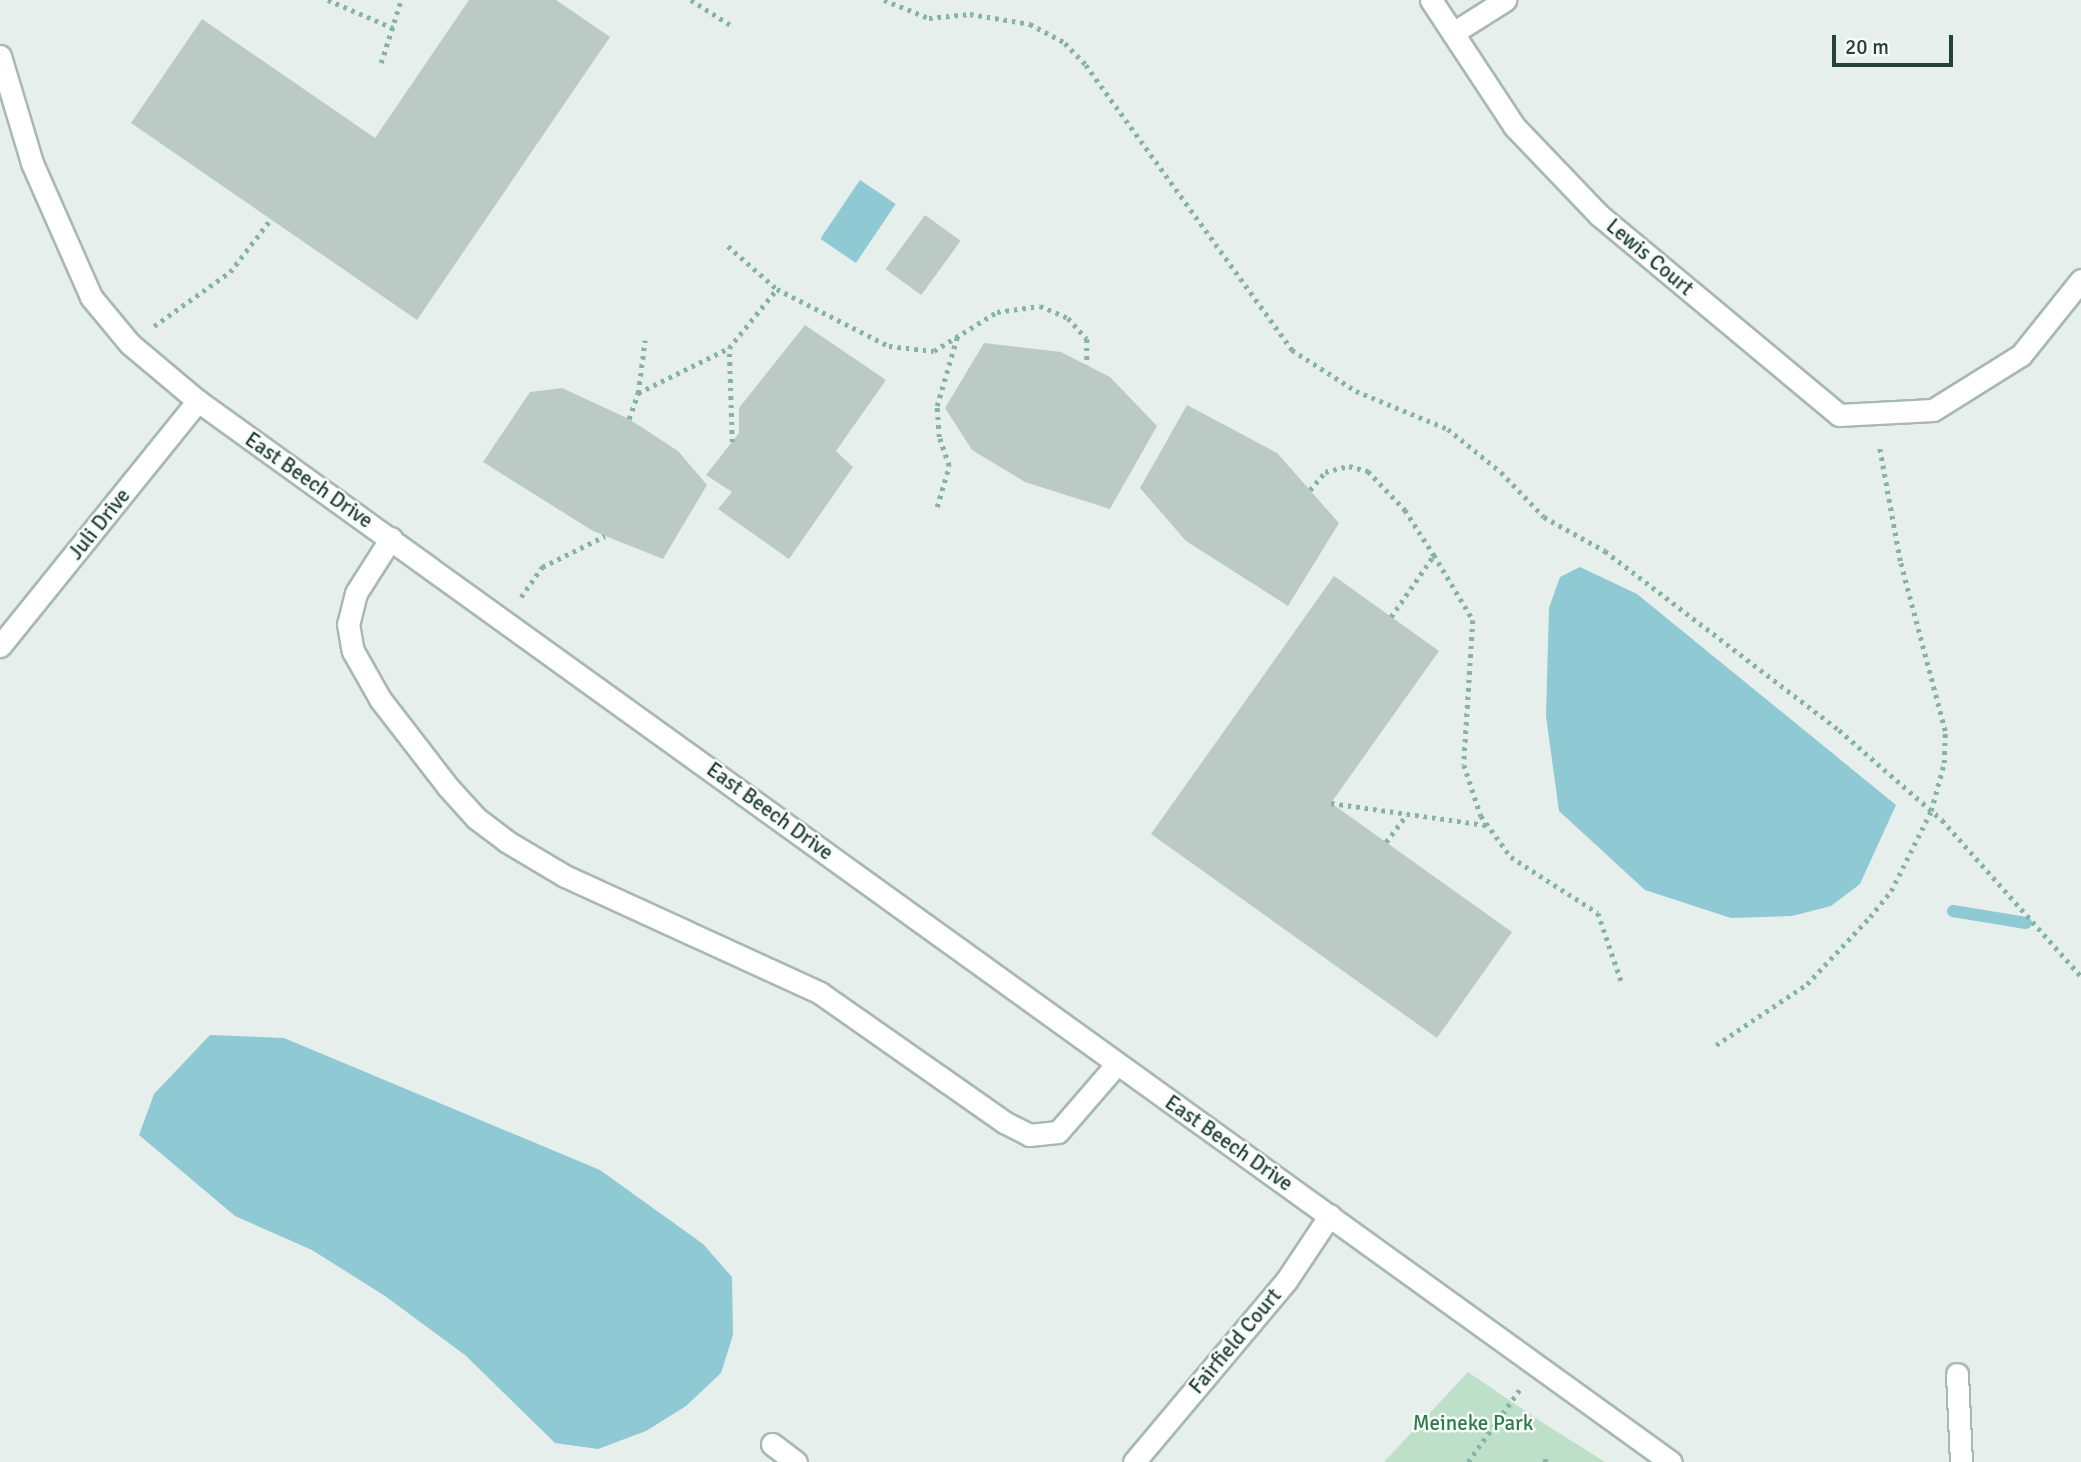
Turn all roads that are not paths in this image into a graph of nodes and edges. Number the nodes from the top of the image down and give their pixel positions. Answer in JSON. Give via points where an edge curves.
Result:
{"nodes":[{"id":1,"x":1431,"y":0,"type":"edge"},
{"id":2,"x":1505,"y":0,"type":"edge"},
{"id":3,"x":1453,"y":33,"type":"junction"},
{"id":4,"x":0,"y":56,"type":"edge"},
{"id":5,"x":2081,"y":280,"type":"edge"},
{"id":6,"x":198,"y":401,"type":"junction"},
{"id":7,"x":391,"y":538,"type":"junction"},
{"id":8,"x":0,"y":646,"type":"edge"},
{"id":9,"x":1117,"y":1064,"type":"junction"},
{"id":10,"x":1330,"y":1215,"type":"junction"},
{"id":11,"x":1957,"y":1374,"type":"dead end"},
{"id":12,"x":772,"y":1444,"type":"dead end"},
{"id":13,"x":796,"y":1462,"type":"edge"},
{"id":14,"x":1134,"y":1462,"type":"edge"},
{"id":15,"x":1671,"y":1462,"type":"edge"},
{"id":16,"x":1961,"y":1462,"type":"edge"}],
"edges":[{"from":1,"to":3,"type":"street","name":"Lewis Court"},
{"from":2,"to":3,"type":"street"},
{"from":3,"to":5,"type":"street","name":"Lewis Court","via":[[1514,126],[1599,215],[1839,415],[1933,410],[2021,355]]},
{"from":4,"to":6,"type":"street","name":"East Beech Drive","via":[[32,163],[91,298],[130,344]]},
{"from":6,"to":7,"type":"street","name":"East Beech Drive"},
{"from":6,"to":8,"type":"street","name":"Juli Drive"},
{"from":7,"to":9,"type":"street","name":"East Beech Drive"},
{"from":7,"to":9,"type":"street","via":[[356,593],[348,624],[353,651],[380,699],[447,787],[506,841],[565,876],[820,993],[1029,1135],[1059,1132]]},
{"from":9,"to":10,"type":"street","name":"East Beech Drive"},
{"from":10,"to":14,"type":"street","name":"Fairfield Court","via":[[1286,1281]]},
{"from":10,"to":15,"type":"street","name":"East Beech Drive"},
{"from":11,"to":16,"type":"street"},
{"from":12,"to":13,"type":"street"}]}
